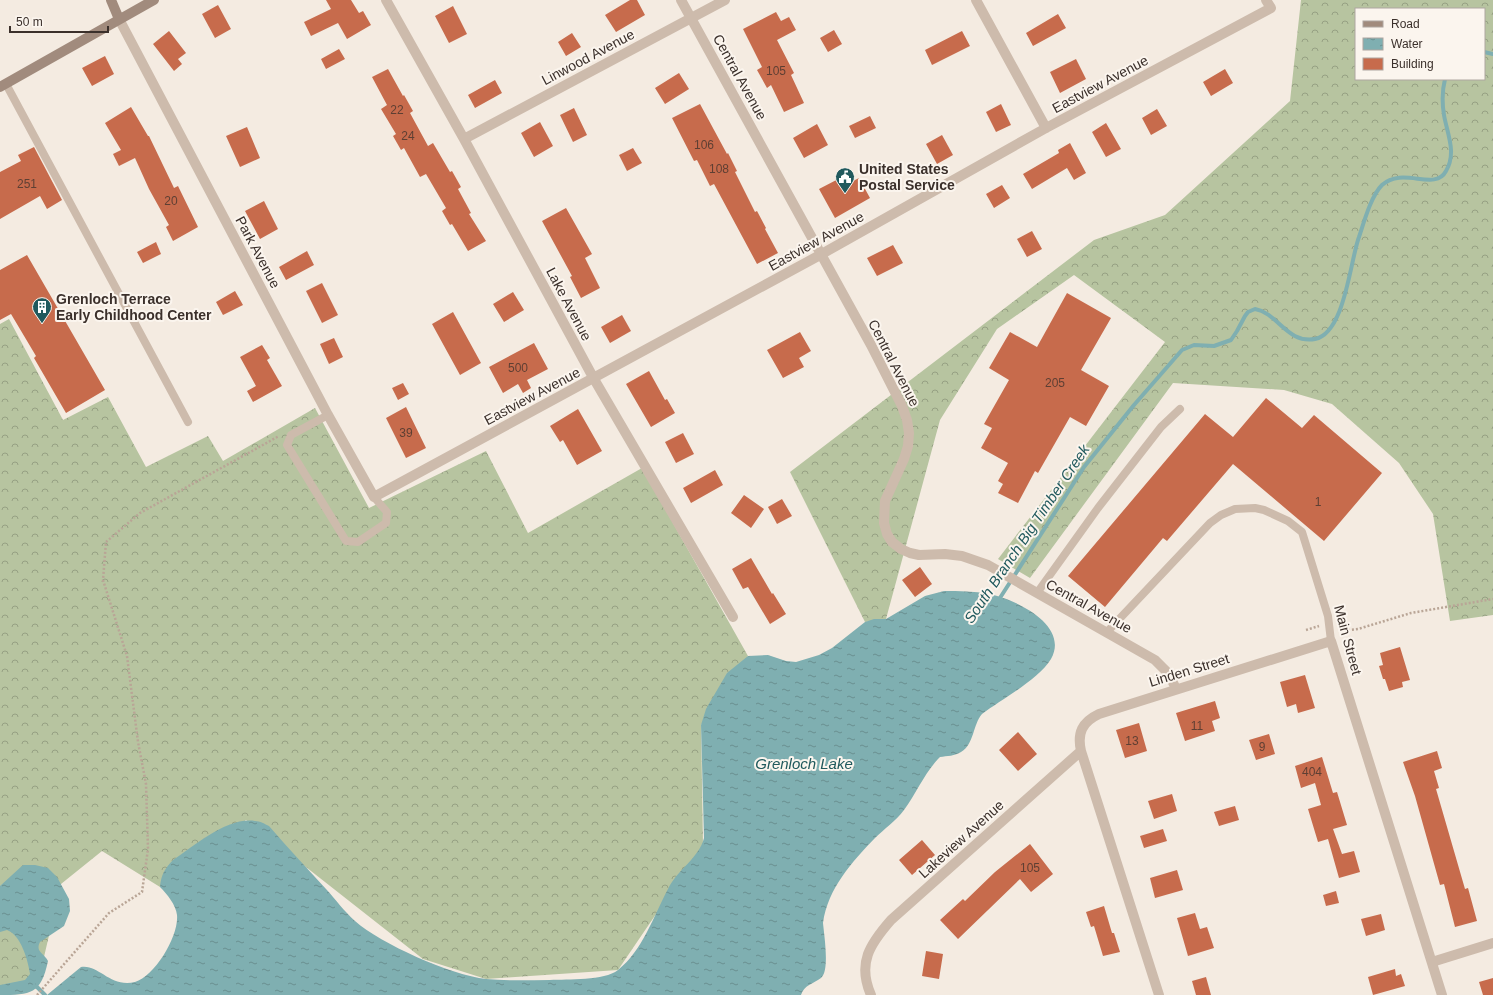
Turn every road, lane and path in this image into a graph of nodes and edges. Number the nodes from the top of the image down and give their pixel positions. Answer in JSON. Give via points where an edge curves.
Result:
{"nodes":[{"id":1,"x":111,"y":0,"type":"edge"},
{"id":2,"x":154,"y":0,"type":"edge"},
{"id":3,"x":386,"y":0,"type":"edge"},
{"id":4,"x":681,"y":0,"type":"edge"},
{"id":5,"x":725,"y":0,"type":"edge"},
{"id":6,"x":976,"y":0,"type":"edge"},
{"id":7,"x":1269,"y":4,"type":"edge"},
{"id":8,"x":691,"y":18,"type":"junction"},
{"id":9,"x":119,"y":19,"type":"junction"},
{"id":10,"x":3,"y":85,"type":"edge"},
{"id":11,"x":1046,"y":128,"type":"junction"},
{"id":12,"x":464,"y":139,"type":"junction"},
{"id":13,"x":820,"y":254,"type":"junction"},
{"id":14,"x":594,"y":379,"type":"junction"},
{"id":15,"x":1180,"y":408,"type":"dead end"},
{"id":16,"x":328,"y":415,"type":"junction"},
{"id":17,"x":188,"y":422,"type":"dead end"},
{"id":18,"x":284,"y":433,"type":"dead end"},
{"id":19,"x":374,"y":497,"type":"junction"},
{"id":20,"x":1037,"y":593,"type":"junction"},
{"id":21,"x":1493,"y":599,"type":"edge"},
{"id":22,"x":733,"y":617,"type":"dead end"},
{"id":23,"x":1330,"y":629,"type":"junction"},
{"id":24,"x":1306,"y":630,"type":"dead end"},
{"id":25,"x":1107,"y":632,"type":"junction"},
{"id":26,"x":1331,"y":641,"type":"junction"},
{"id":27,"x":1176,"y":688,"type":"junction"},
{"id":28,"x":1081,"y":751,"type":"junction"},
{"id":29,"x":1493,"y":943,"type":"edge"},
{"id":30,"x":1432,"y":962,"type":"junction"},
{"id":31,"x":37,"y":995,"type":"edge"},
{"id":32,"x":871,"y":995,"type":"edge"},
{"id":33,"x":1159,"y":995,"type":"edge"},
{"id":34,"x":1442,"y":995,"type":"edge"}],
"edges":[{"from":1,"to":9,"type":"main road"},
{"from":2,"to":9,"type":"main road"},
{"from":3,"to":12,"type":"street","name":"Lake Avenue"},
{"from":4,"to":8,"type":"street","name":"Central Avenue"},
{"from":5,"to":8,"type":"street","name":"Linwood Avenue"},
{"from":6,"to":11,"type":"street"},
{"from":7,"to":11,"type":"street","name":"Eastview Avenue"},
{"from":8,"to":12,"type":"street","name":"Linwood Avenue"},
{"from":8,"to":13,"type":"street","name":"Central Avenue"},
{"from":9,"to":10,"type":"main road"},
{"from":9,"to":16,"type":"street","name":"Park Avenue"},
{"from":10,"to":17,"type":"lane"},
{"from":11,"to":13,"type":"street","name":"Eastview Avenue"},
{"from":12,"to":14,"type":"street","name":"Lake Avenue"},
{"from":13,"to":14,"type":"street","name":"Eastview Avenue"},
{"from":13,"to":20,"type":"street","name":"Central Avenue","via":[[874,351],[907,420],[908,446],[885,501],[884,523],[892,542],[901,549],[919,555],[946,554],[969,557]]},
{"from":14,"to":19,"type":"street","name":"Eastview Avenue"},
{"from":14,"to":22,"type":"street","name":"Lake Avenue"},
{"from":15,"to":20,"type":"lane","via":[[1161,427]]},
{"from":16,"to":19,"type":"street","name":"Park Avenue"},
{"from":16,"to":19,"type":"lane","via":[[291,435],[287,445],[346,541],[358,542],[386,523],[387,512]]},
{"from":18,"to":31,"type":"path","via":[[140,513],[106,542],[104,580],[127,656],[146,784],[148,849],[142,892],[109,913]]},
{"from":20,"to":25,"type":"street","name":"Central Avenue"},
{"from":21,"to":23,"type":"path","via":[[1411,612],[1358,629],[1340,632]]},
{"from":23,"to":24,"type":"path","via":[[1320,626]]},
{"from":23,"to":25,"type":"lane","name":"Main Street","via":[[1302,532],[1288,521],[1254,508],[1235,509],[1210,523]]},
{"from":23,"to":26,"type":"lane","name":"Main Street"},
{"from":25,"to":27,"type":"street","name":"Central Avenue","via":[[1155,660],[1169,674]]},
{"from":26,"to":27,"type":"street","name":"Linden Street"},
{"from":26,"to":30,"type":"street","name":"Main Street"},
{"from":27,"to":28,"type":"street","name":"Linden Street","via":[[1091,717],[1082,728],[1079,742]]},
{"from":28,"to":32,"type":"street","name":"Lakeview Avenue","via":[[891,920],[873,942],[867,955],[865,975]]},
{"from":28,"to":33,"type":"street"},
{"from":29,"to":30,"type":"street"},
{"from":30,"to":34,"type":"street","name":"Main Street"}]}
